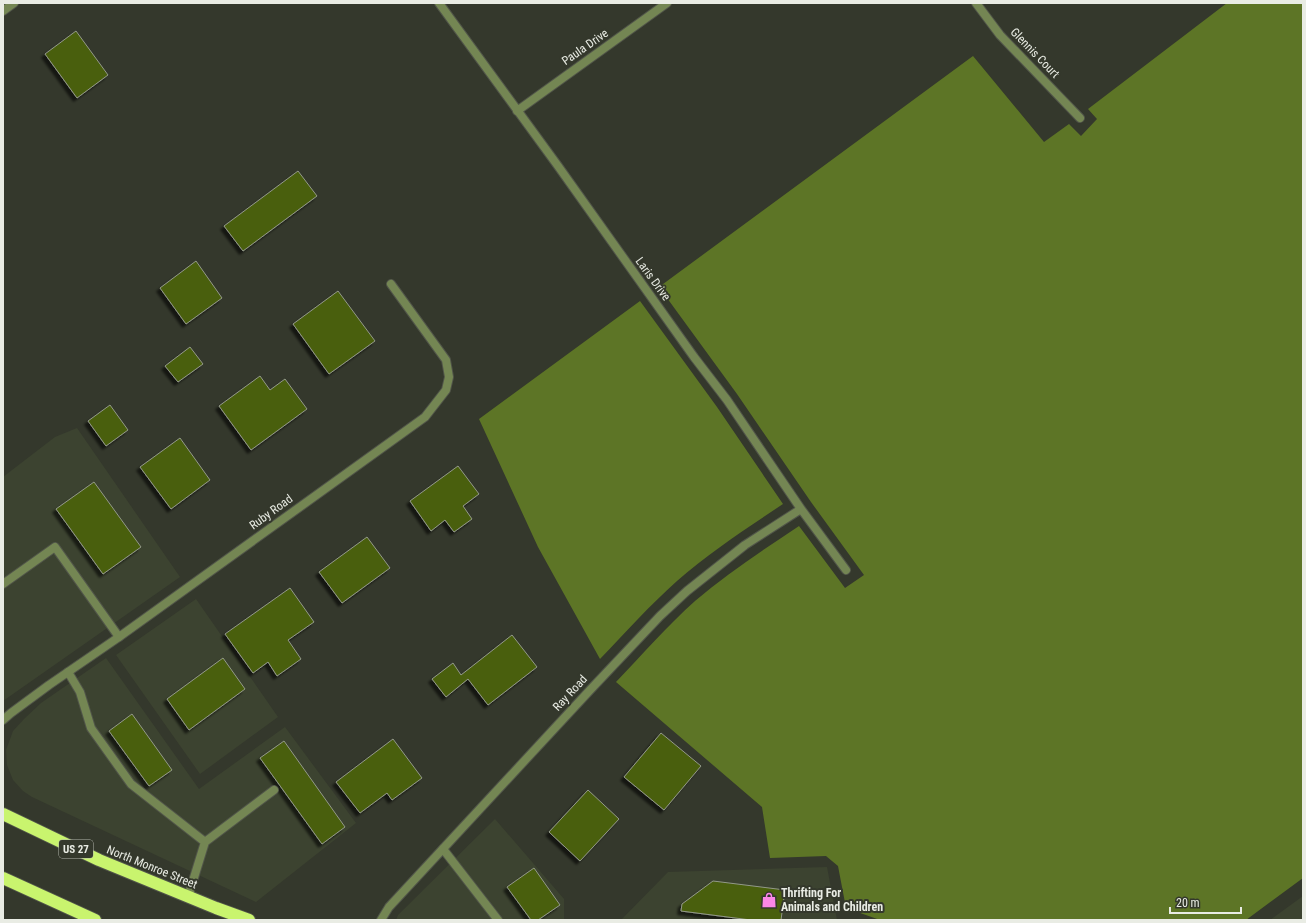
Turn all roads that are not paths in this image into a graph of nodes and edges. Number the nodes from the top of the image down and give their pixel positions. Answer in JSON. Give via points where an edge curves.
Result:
{"nodes":[{"id":1,"x":14,"y":3,"type":"edge"},
{"id":2,"x":439,"y":3,"type":"edge"},
{"id":3,"x":667,"y":3,"type":"edge"},
{"id":4,"x":976,"y":3,"type":"edge"},
{"id":5,"x":3,"y":11,"type":"edge"},
{"id":6,"x":517,"y":111,"type":"junction"},
{"id":7,"x":1080,"y":118,"type":"dead end"},
{"id":8,"x":391,"y":284,"type":"dead end"},
{"id":9,"x":801,"y":509,"type":"junction"},
{"id":10,"x":846,"y":570,"type":"dead end"},
{"id":11,"x":3,"y":584,"type":"edge"},
{"id":12,"x":119,"y":637,"type":"junction"},
{"id":13,"x":68,"y":672,"type":"junction"},
{"id":14,"x":3,"y":720,"type":"edge"},
{"id":15,"x":274,"y":790,"type":"dead end"},
{"id":16,"x":3,"y":814,"type":"edge"},
{"id":17,"x":206,"y":842,"type":"junction"},
{"id":18,"x":443,"y":849,"type":"junction"},
{"id":19,"x":3,"y":878,"type":"edge"},
{"id":20,"x":188,"y":897,"type":"junction"},
{"id":21,"x":95,"y":920,"type":"edge"},
{"id":22,"x":249,"y":920,"type":"edge"},
{"id":23,"x":381,"y":920,"type":"edge"},
{"id":24,"x":498,"y":920,"type":"edge"}],
"edges":[{"from":1,"to":5,"type":"street"},
{"from":2,"to":6,"type":"street","name":"Laris Drive"},
{"from":3,"to":6,"type":"street","name":"Paula Drive"},
{"from":4,"to":7,"type":"street","name":"Glennis Court","via":[[1000,35]]},
{"from":6,"to":9,"type":"street","name":"Laris Drive","via":[[727,400]]},
{"from":8,"to":12,"type":"street","name":"Ruby Road","via":[[446,360],[449,377],[446,390],[425,417]]},
{"from":9,"to":10,"type":"street","name":"Laris Drive"},
{"from":9,"to":18,"type":"street","name":"Ray Road","via":[[745,545],[660,616]]},
{"from":11,"to":12,"type":"street","via":[[55,547]]},
{"from":12,"to":13,"type":"street","name":"Ruby Road"},
{"from":13,"to":14,"type":"street","name":"Ruby Road"},
{"from":13,"to":17,"type":"street","via":[[80,692],[91,728],[131,784]]},
{"from":15,"to":17,"type":"street"},
{"from":16,"to":20,"type":"highway","name":"North Monroe Street","number":"US 27","via":[[99,860]]},
{"from":17,"to":20,"type":"street"},
{"from":18,"to":23,"type":"street","name":"Ray Road"},
{"from":18,"to":24,"type":"street"},
{"from":19,"to":21,"type":"highway"},
{"from":20,"to":22,"type":"highway","name":"North Monroe Street","number":"US 27"}]}
